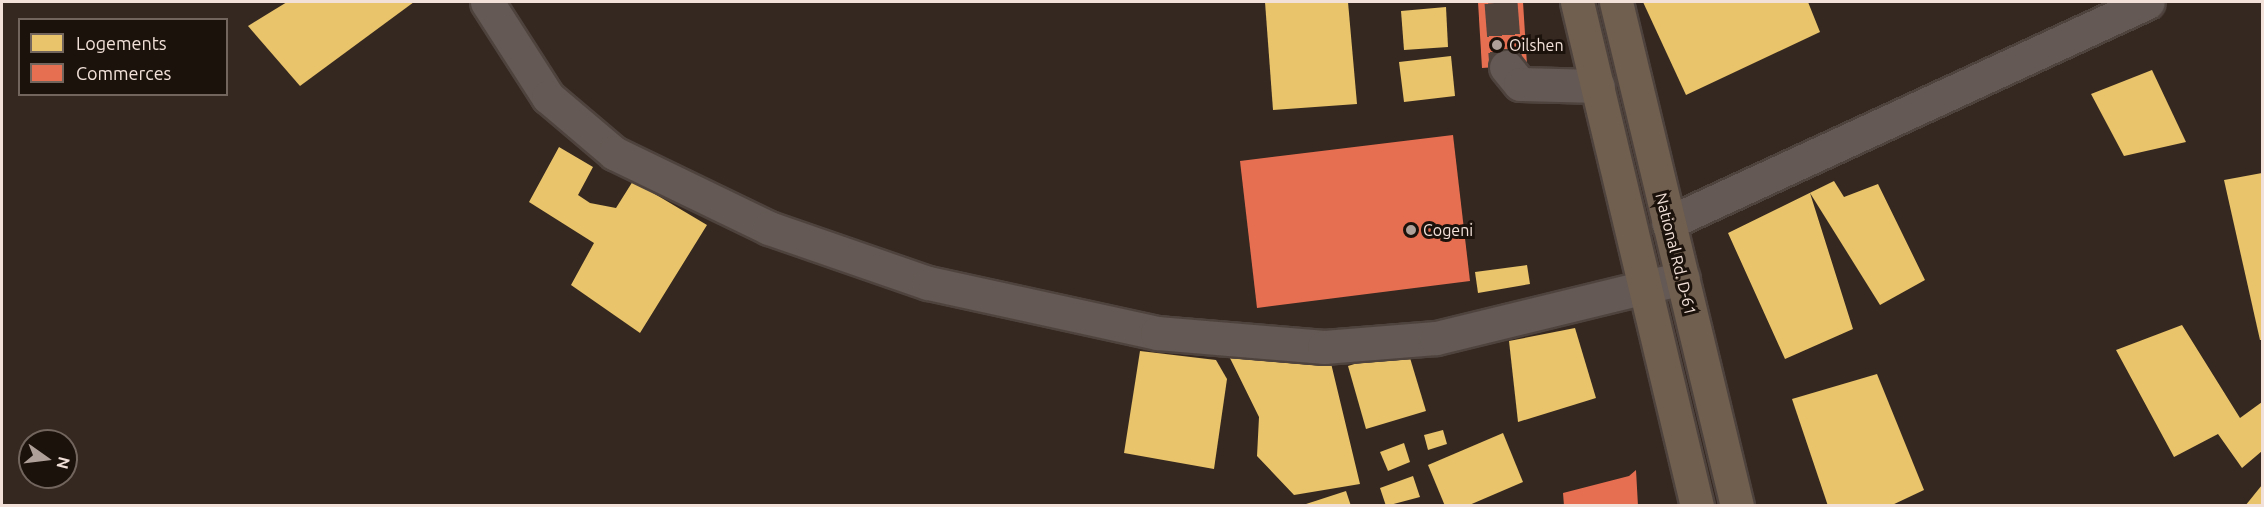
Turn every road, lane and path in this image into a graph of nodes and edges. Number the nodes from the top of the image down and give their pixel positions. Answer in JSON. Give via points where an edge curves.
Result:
{"nodes":[{"id":1,"x":487,"y":2,"type":"edge"},
{"id":2,"x":1577,"y":2,"type":"edge"},
{"id":3,"x":1616,"y":2,"type":"edge"},
{"id":4,"x":2148,"y":2,"type":"edge"},
{"id":5,"x":1506,"y":67,"type":"dead end"},
{"id":6,"x":1598,"y":86,"type":"junction"},
{"id":7,"x":1668,"y":223,"type":"junction"},
{"id":8,"x":1683,"y":278,"type":"junction"},
{"id":9,"x":1645,"y":289,"type":"junction"},
{"id":10,"x":1697,"y":506,"type":"edge"},
{"id":11,"x":1737,"y":506,"type":"edge"}],
"edges":[{"from":1,"to":9,"type":"street","via":[[548,97],[614,153],[769,228],[928,283],[1157,333],[1324,347],[1436,338]]},
{"from":2,"to":6,"type":"highway"},
{"from":3,"to":7,"type":"highway","name":"National Rd. D-61"},
{"from":4,"to":7,"type":"street"},
{"from":5,"to":6,"type":"street","via":[[1520,84]]},
{"from":6,"to":9,"type":"highway"},
{"from":7,"to":8,"type":"highway","name":"National Rd. D-61"},
{"from":8,"to":9,"type":"street"},
{"from":8,"to":11,"type":"highway","name":"National Rd. D-61"},
{"from":9,"to":10,"type":"highway"}]}
